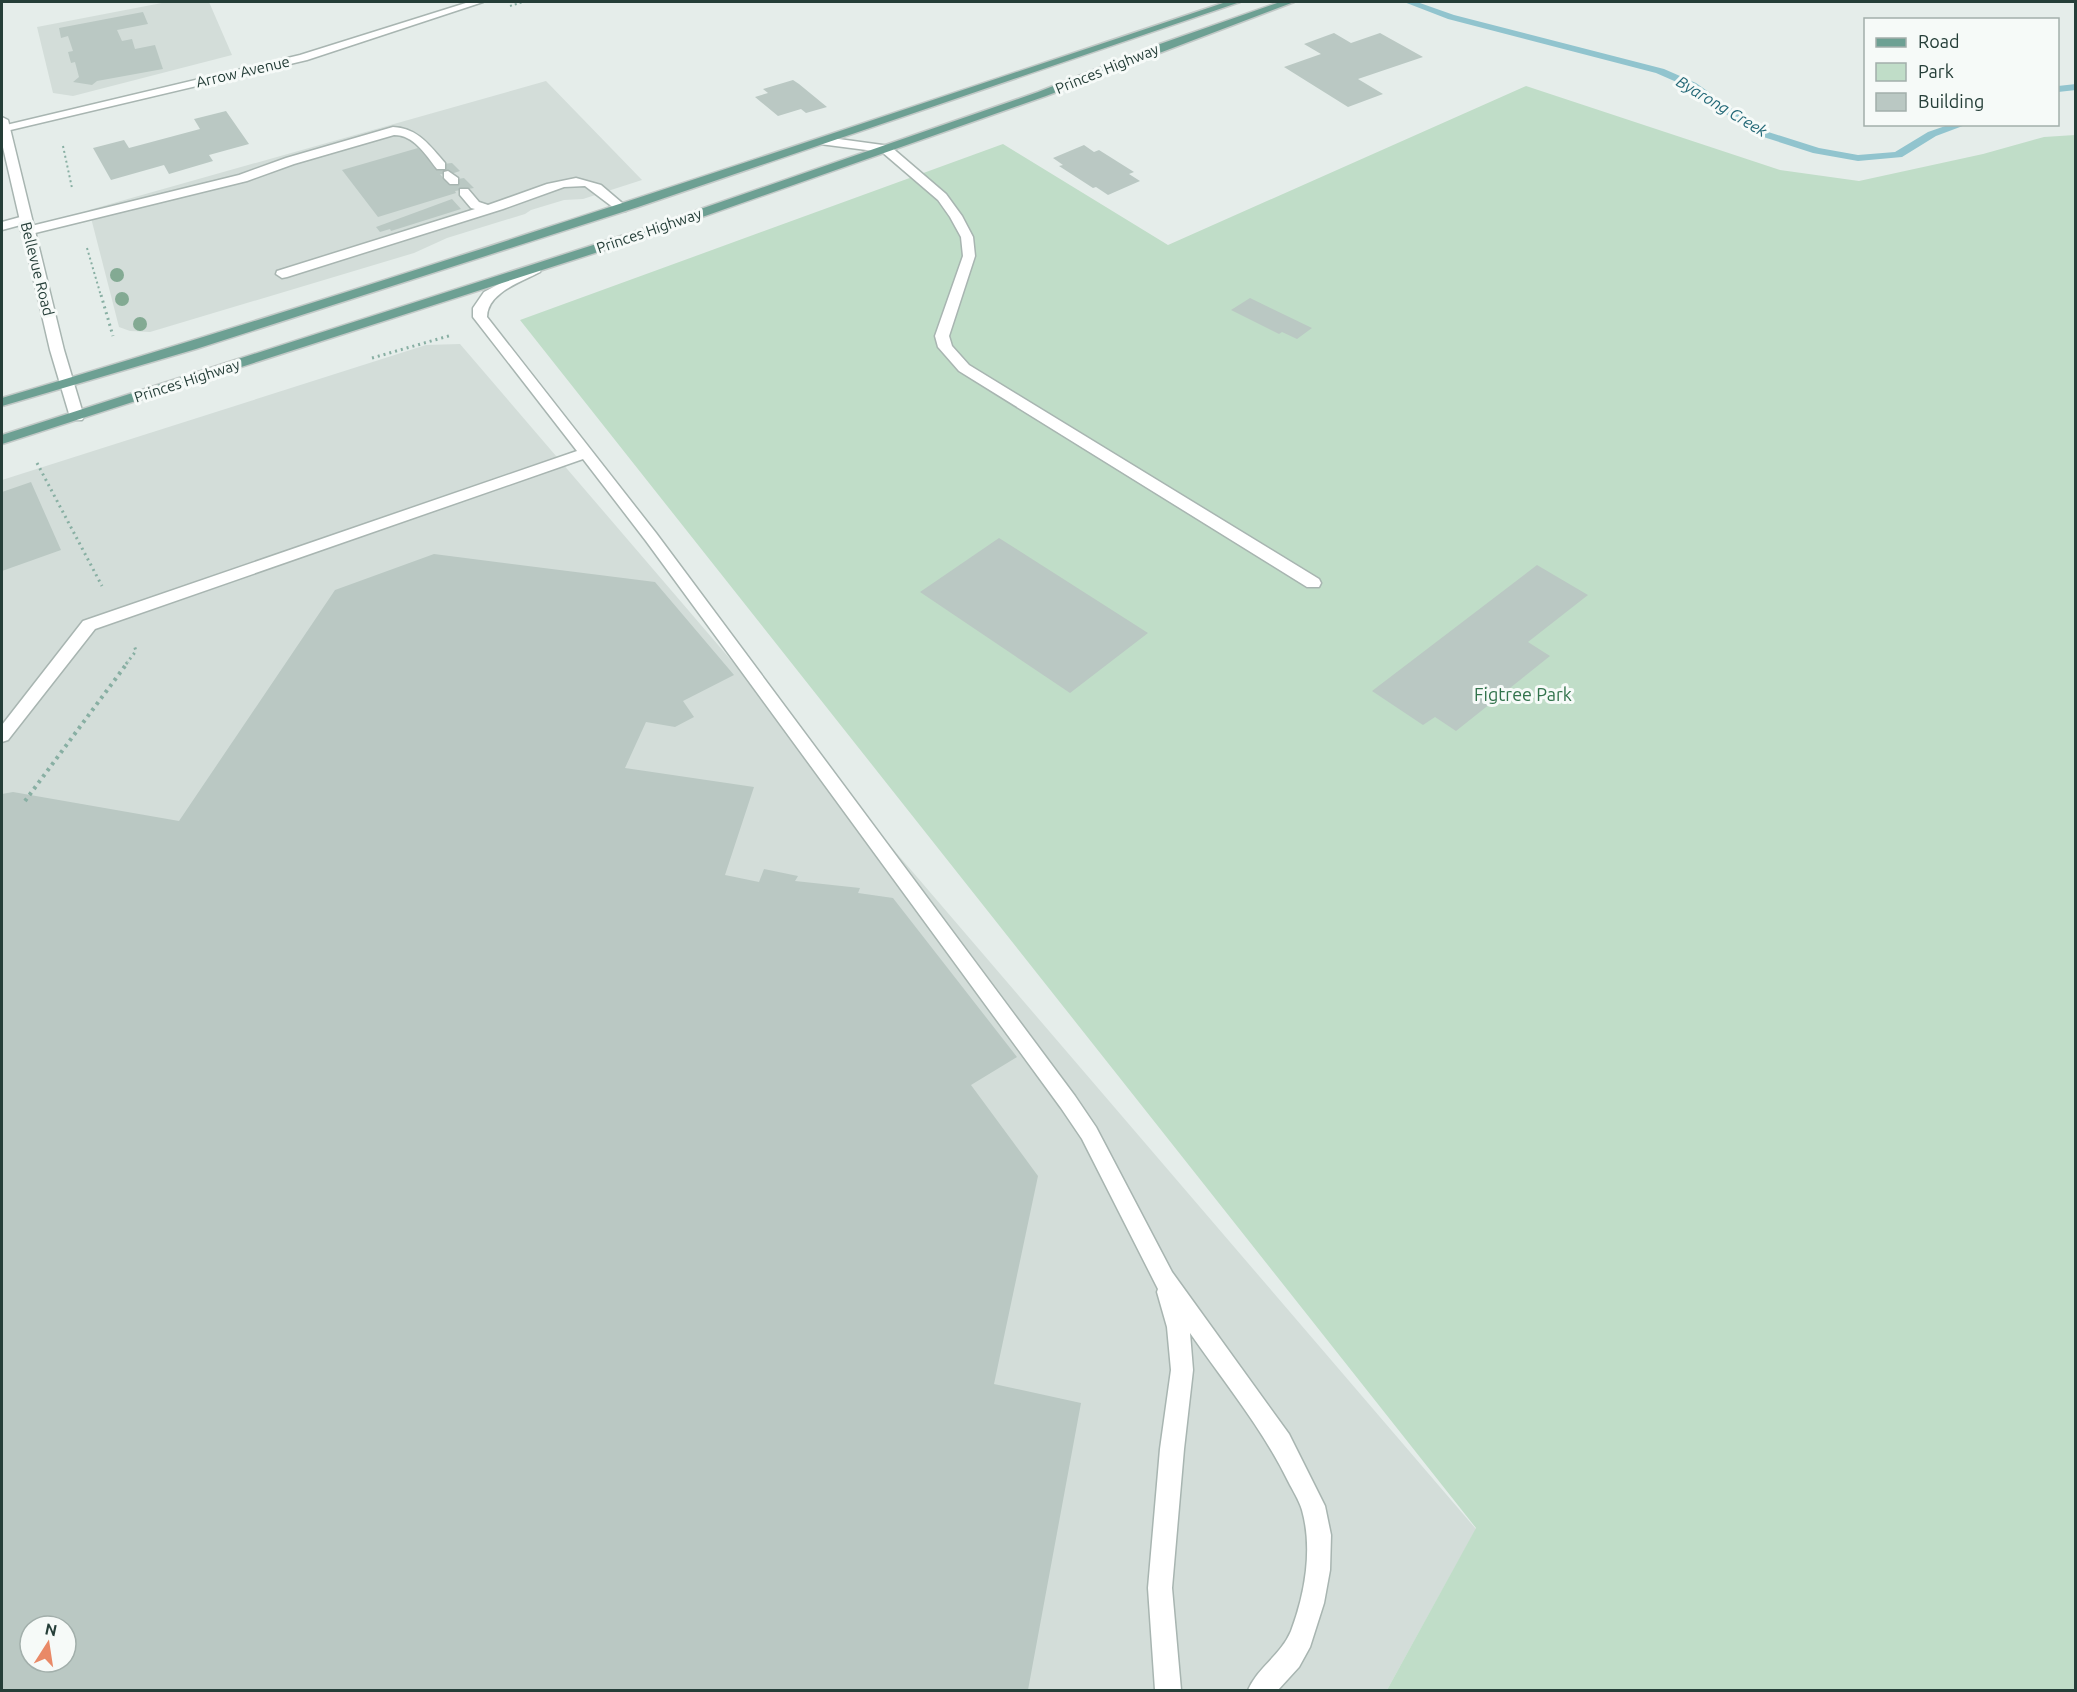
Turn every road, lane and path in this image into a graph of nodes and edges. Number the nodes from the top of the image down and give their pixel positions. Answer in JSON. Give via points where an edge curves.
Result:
{"nodes":[{"id":1,"x":478,"y":2,"type":"edge"},
{"id":2,"x":1235,"y":2,"type":"edge"},
{"id":3,"x":1289,"y":2,"type":"edge"},
{"id":4,"x":2,"y":124,"type":"edge"},
{"id":5,"x":824,"y":141,"type":"junction"},
{"id":6,"x":886,"y":149,"type":"junction"},
{"id":7,"x":448,"y":174,"type":"dead end"},
{"id":8,"x":464,"y":192,"type":"dead end"},
{"id":9,"x":495,"y":207,"type":"junction"},
{"id":10,"x":622,"y":208,"type":"junction"},
{"id":11,"x":2,"y":226,"type":"edge"},
{"id":12,"x":26,"y":226,"type":"junction"},
{"id":13,"x":535,"y":269,"type":"junction"},
{"id":14,"x":282,"y":274,"type":"dead end"},
{"id":15,"x":65,"y":383,"type":"junction"},
{"id":16,"x":2,"y":402,"type":"edge"},
{"id":17,"x":77,"y":417,"type":"junction"},
{"id":18,"x":2,"y":441,"type":"edge"},
{"id":19,"x":586,"y":453,"type":"junction"},
{"id":20,"x":1313,"y":583,"type":"dead end"},
{"id":21,"x":2,"y":736,"type":"edge"},
{"id":22,"x":1164,"y":1279,"type":"junction"},
{"id":23,"x":1168,"y":1690,"type":"edge"},
{"id":24,"x":1262,"y":1690,"type":"edge"}],
"edges":[{"from":1,"to":4,"type":"street","name":"Arrow Avenue","via":[[303,58]]},
{"from":2,"to":5,"type":"main road","name":"Princes Highway"},
{"from":3,"to":6,"type":"main road","name":"Princes Highway"},
{"from":4,"to":12,"type":"street","name":"Bellevue Road"},
{"from":5,"to":6,"type":"street"},
{"from":5,"to":10,"type":"main road","name":"Princes Highway"},
{"from":6,"to":13,"type":"main road","name":"Princes Highway"},
{"from":6,"to":20,"type":"street","via":[[942,197],[967,237],[969,256],[942,336],[954,358],[980,379]]},
{"from":7,"to":12,"type":"street","via":[[414,136],[406,131],[393,131],[243,178]]},
{"from":8,"to":9,"type":"street","via":[[480,207]]},
{"from":9,"to":10,"type":"street","via":[[574,182],[594,186]]},
{"from":9,"to":14,"type":"street"},
{"from":10,"to":15,"type":"main road","name":"Princes Highway"},
{"from":11,"to":12,"type":"street"},
{"from":12,"to":15,"type":"street","name":"Bellevue Road"},
{"from":13,"to":17,"type":"main road","name":"Princes Highway"},
{"from":13,"to":19,"type":"street","via":[[489,295],[480,308],[480,317]]},
{"from":15,"to":16,"type":"main road","name":"Princes Highway"},
{"from":15,"to":17,"type":"street","name":"Bellevue Road"},
{"from":17,"to":18,"type":"main road","name":"Princes Highway"},
{"from":19,"to":21,"type":"street","via":[[89,625]]},
{"from":19,"to":22,"type":"street","via":[[1068,1102],[1089,1133]]},
{"from":22,"to":23,"type":"street","via":[[1178,1327],[1182,1370],[1160,1588]]},
{"from":22,"to":24,"type":"street","via":[[1281,1442],[1313,1506],[1319,1535],[1312,1603],[1290,1658]]}]}
